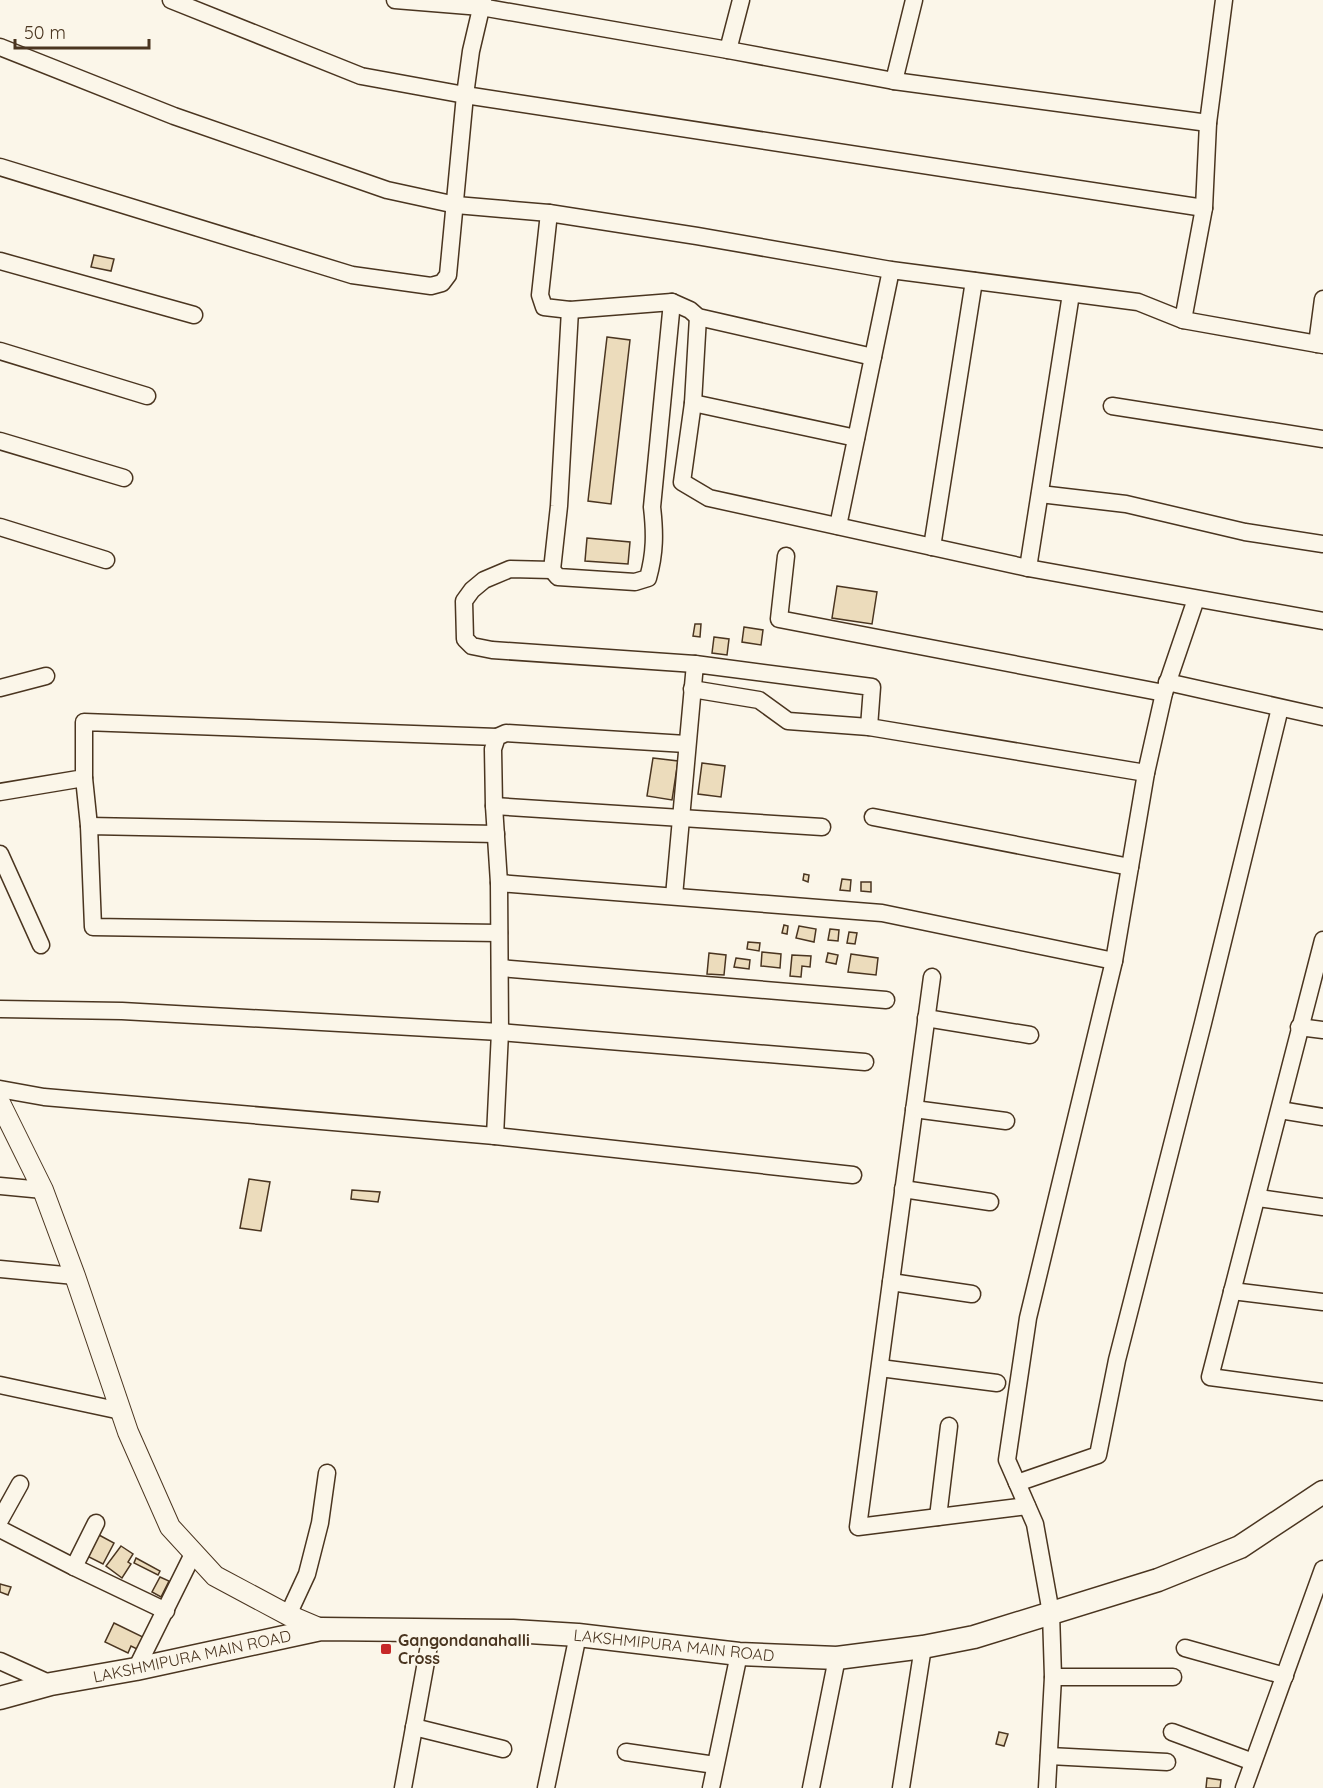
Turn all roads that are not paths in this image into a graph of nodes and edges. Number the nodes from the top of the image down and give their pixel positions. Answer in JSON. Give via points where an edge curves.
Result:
{"nodes":[{"id":1,"x":171,"y":0,"type":"edge"},
{"id":2,"x":394,"y":0,"type":"edge"},
{"id":3,"x":741,"y":0,"type":"edge"},
{"id":4,"x":914,"y":0,"type":"edge"},
{"id":5,"x":1224,"y":0,"type":"edge"},
{"id":6,"x":482,"y":4,"type":"edge"},
{"id":7,"x":0,"y":46,"type":"edge"},
{"id":8,"x":728,"y":50,"type":"junction"},
{"id":9,"x":894,"y":81,"type":"junction"},
{"id":10,"x":465,"y":95,"type":"junction"},
{"id":11,"x":1208,"y":123,"type":"junction"},
{"id":12,"x":0,"y":167,"type":"edge"},
{"id":13,"x":456,"y":205,"type":"junction"},
{"id":14,"x":1204,"y":208,"type":"junction"},
{"id":15,"x":549,"y":213,"type":"junction"},
{"id":16,"x":0,"y":261,"type":"edge"},
{"id":17,"x":891,"y":270,"type":"junction"},
{"id":18,"x":974,"y":281,"type":"junction"},
{"id":19,"x":1071,"y":294,"type":"junction"},
{"id":20,"x":1323,"y":300,"type":"edge"},
{"id":21,"x":672,"y":302,"type":"junction"},
{"id":22,"x":570,"y":310,"type":"junction"},
{"id":23,"x":194,"y":315,"type":"dead end"},
{"id":24,"x":698,"y":317,"type":"junction"},
{"id":25,"x":1183,"y":320,"type":"junction"},
{"id":26,"x":1320,"y":344,"type":"edge"},
{"id":27,"x":0,"y":351,"type":"edge"},
{"id":28,"x":873,"y":357,"type":"junction"},
{"id":29,"x":147,"y":396,"type":"dead end"},
{"id":30,"x":693,"y":404,"type":"junction"},
{"id":31,"x":1112,"y":406,"type":"dead end"},
{"id":32,"x":856,"y":438,"type":"junction"},
{"id":33,"x":1323,"y":439,"type":"edge"},
{"id":34,"x":0,"y":441,"type":"edge"},
{"id":35,"x":124,"y":478,"type":"dead end"},
{"id":36,"x":1040,"y":494,"type":"junction"},
{"id":37,"x":838,"y":526,"type":"junction"},
{"id":38,"x":0,"y":527,"type":"edge"},
{"id":39,"x":1323,"y":544,"type":"edge"},
{"id":40,"x":932,"y":547,"type":"junction"},
{"id":41,"x":786,"y":556,"type":"dead end"},
{"id":42,"x":106,"y":560,"type":"dead end"},
{"id":43,"x":1028,"y":568,"type":"junction"},
{"id":44,"x":552,"y":570,"type":"junction"},
{"id":45,"x":1196,"y":599,"type":"junction"},
{"id":46,"x":1323,"y":621,"type":"edge"},
{"id":47,"x":695,"y":664,"type":"junction"},
{"id":48,"x":46,"y":676,"type":"dead end"},
{"id":49,"x":1166,"y":687,"type":"junction"},
{"id":50,"x":0,"y":688,"type":"edge"},
{"id":51,"x":692,"y":689,"type":"junction"},
{"id":52,"x":1280,"y":708,"type":"junction"},
{"id":53,"x":1323,"y":717,"type":"edge"},
{"id":54,"x":869,"y":727,"type":"junction"},
{"id":55,"x":497,"y":738,"type":"junction"},
{"id":56,"x":686,"y":744,"type":"junction"},
{"id":57,"x":1146,"y":773,"type":"junction"},
{"id":58,"x":84,"y":778,"type":"junction"},
{"id":59,"x":0,"y":792,"type":"edge"},
{"id":60,"x":494,"y":806,"type":"junction"},
{"id":61,"x":680,"y":817,"type":"junction"},
{"id":62,"x":873,"y":817,"type":"dead end"},
{"id":63,"x":89,"y":826,"type":"junction"},
{"id":64,"x":822,"y":827,"type":"dead end"},
{"id":65,"x":496,"y":834,"type":"junction"},
{"id":66,"x":0,"y":855,"type":"edge"},
{"id":67,"x":1130,"y":867,"type":"junction"},
{"id":68,"x":499,"y":883,"type":"junction"},
{"id":69,"x":674,"y":896,"type":"junction"},
{"id":70,"x":500,"y":933,"type":"junction"},
{"id":71,"x":41,"y":945,"type":"dead end"},
{"id":72,"x":1323,"y":945,"type":"edge"},
{"id":73,"x":1114,"y":961,"type":"junction"},
{"id":74,"x":500,"y":968,"type":"junction"},
{"id":75,"x":932,"y":977,"type":"dead end"},
{"id":76,"x":886,"y":1000,"type":"dead end"},
{"id":77,"x":0,"y":1009,"type":"edge"},
{"id":78,"x":926,"y":1018,"type":"junction"},
{"id":79,"x":1299,"y":1027,"type":"junction"},
{"id":80,"x":1323,"y":1030,"type":"edge"},
{"id":81,"x":500,"y":1032,"type":"junction"},
{"id":82,"x":1030,"y":1035,"type":"dead end"},
{"id":83,"x":865,"y":1062,"type":"dead end"},
{"id":84,"x":0,"y":1089,"type":"edge"},
{"id":85,"x":0,"y":1103,"type":"edge"},
{"id":86,"x":914,"y":1108,"type":"junction"},
{"id":87,"x":1280,"y":1110,"type":"junction"},
{"id":88,"x":1323,"y":1117,"type":"edge"},
{"id":89,"x":1006,"y":1121,"type":"dead end"},
{"id":90,"x":495,"y":1136,"type":"junction"},
{"id":91,"x":853,"y":1175,"type":"dead end"},
{"id":92,"x":0,"y":1186,"type":"edge"},
{"id":93,"x":43,"y":1190,"type":"junction"},
{"id":94,"x":903,"y":1190,"type":"junction"},
{"id":95,"x":1258,"y":1198,"type":"junction"},
{"id":96,"x":990,"y":1202,"type":"dead end"},
{"id":97,"x":1323,"y":1207,"type":"edge"},
{"id":98,"x":0,"y":1269,"type":"edge"},
{"id":99,"x":75,"y":1276,"type":"junction"},
{"id":100,"x":891,"y":1282,"type":"junction"},
{"id":101,"x":1233,"y":1291,"type":"junction"},
{"id":102,"x":972,"y":1294,"type":"dead end"},
{"id":103,"x":1323,"y":1302,"type":"edge"},
{"id":104,"x":880,"y":1368,"type":"junction"},
{"id":105,"x":997,"y":1383,"type":"dead end"},
{"id":106,"x":0,"y":1385,"type":"edge"},
{"id":107,"x":1323,"y":1392,"type":"edge"},
{"id":108,"x":121,"y":1411,"type":"junction"},
{"id":109,"x":950,"y":1426,"type":"dead end"},
{"id":110,"x":327,"y":1473,"type":"dead end"},
{"id":111,"x":1017,"y":1483,"type":"junction"},
{"id":112,"x":20,"y":1484,"type":"dead end"},
{"id":113,"x":1323,"y":1492,"type":"edge"},
{"id":114,"x":1027,"y":1506,"type":"junction"},
{"id":115,"x":938,"y":1517,"type":"junction"},
{"id":116,"x":0,"y":1520,"type":"edge"},
{"id":117,"x":96,"y":1523,"type":"dead end"},
{"id":118,"x":0,"y":1529,"type":"edge"},
{"id":119,"x":194,"y":1552,"type":"junction"},
{"id":120,"x":74,"y":1567,"type":"junction"},
{"id":121,"x":1323,"y":1569,"type":"edge"},
{"id":122,"x":166,"y":1611,"type":"junction"},
{"id":123,"x":1050,"y":1613,"type":"junction"},
{"id":124,"x":288,"y":1615,"type":"junction"},
{"id":125,"x":321,"y":1629,"type":"junction"},
{"id":126,"x":432,"y":1629,"type":"junction"},
{"id":127,"x":578,"y":1635,"type":"junction"},
{"id":128,"x":923,"y":1647,"type":"junction"},
{"id":129,"x":1185,"y":1648,"type":"dead end"},
{"id":130,"x":740,"y":1654,"type":"junction"},
{"id":131,"x":837,"y":1658,"type":"junction"},
{"id":132,"x":0,"y":1661,"type":"edge"},
{"id":133,"x":136,"y":1669,"type":"junction"},
{"id":134,"x":1285,"y":1676,"type":"junction"},
{"id":135,"x":1053,"y":1677,"type":"junction"},
{"id":136,"x":1173,"y":1677,"type":"dead end"},
{"id":137,"x":51,"y":1684,"type":"junction"},
{"id":138,"x":0,"y":1698,"type":"edge"},
{"id":139,"x":414,"y":1726,"type":"junction"},
{"id":140,"x":1172,"y":1732,"type":"dead end"},
{"id":141,"x":503,"y":1749,"type":"dead end"},
{"id":142,"x":626,"y":1752,"type":"dead end"},
{"id":143,"x":1049,"y":1756,"type":"junction"},
{"id":144,"x":1167,"y":1762,"type":"dead end"},
{"id":145,"x":1253,"y":1762,"type":"junction"},
{"id":146,"x":715,"y":1765,"type":"junction"},
{"id":147,"x":403,"y":1788,"type":"edge"},
{"id":148,"x":546,"y":1788,"type":"edge"},
{"id":149,"x":711,"y":1788,"type":"edge"},
{"id":150,"x":811,"y":1788,"type":"edge"},
{"id":151,"x":900,"y":1788,"type":"edge"},
{"id":152,"x":1047,"y":1788,"type":"edge"},
{"id":153,"x":1244,"y":1788,"type":"edge"}],
"edges":[{"from":1,"to":10,"type":"street","via":[[361,76]]},
{"from":2,"to":6,"type":"street"},
{"from":3,"to":8,"type":"street"},
{"from":4,"to":9,"type":"street"},
{"from":5,"to":11,"type":"street"},
{"from":6,"to":8,"type":"street"},
{"from":6,"to":10,"type":"street"},
{"from":7,"to":13,"type":"street","via":[[185,120],[387,190]]},
{"from":8,"to":9,"type":"street"},
{"from":9,"to":11,"type":"street"},
{"from":10,"to":13,"type":"street"},
{"from":10,"to":14,"type":"street"},
{"from":11,"to":14,"type":"street"},
{"from":12,"to":13,"type":"street","via":[[352,275],[432,286],[442,283],[448,275]]},
{"from":13,"to":15,"type":"street"},
{"from":14,"to":25,"type":"street"},
{"from":15,"to":17,"type":"street"},
{"from":15,"to":22,"type":"street","via":[[540,295],[544,307]]},
{"from":16,"to":23,"type":"street"},
{"from":17,"to":18,"type":"street"},
{"from":17,"to":28,"type":"street"},
{"from":18,"to":19,"type":"street"},
{"from":18,"to":40,"type":"street"},
{"from":19,"to":25,"type":"street","via":[[1138,302]]},
{"from":19,"to":36,"type":"street"},
{"from":20,"to":26,"type":"street"},
{"from":21,"to":22,"type":"street"},
{"from":21,"to":24,"type":"street"},
{"from":21,"to":44,"type":"street","via":[[652,507],[654,556],[648,578],[635,582],[558,577]]},
{"from":22,"to":44,"type":"street"},
{"from":24,"to":28,"type":"street"},
{"from":24,"to":30,"type":"street"},
{"from":25,"to":26,"type":"street"},
{"from":27,"to":29,"type":"street"},
{"from":28,"to":32,"type":"street"},
{"from":30,"to":32,"type":"street"},
{"from":30,"to":37,"type":"street","via":[[682,482],[709,498]]},
{"from":31,"to":33,"type":"street"},
{"from":32,"to":37,"type":"street"},
{"from":34,"to":35,"type":"street"},
{"from":36,"to":39,"type":"street","via":[[1126,504],[1245,532]]},
{"from":36,"to":43,"type":"street"},
{"from":37,"to":40,"type":"street"},
{"from":38,"to":42,"type":"street"},
{"from":40,"to":43,"type":"street"},
{"from":41,"to":49,"type":"street","via":[[779,619]]},
{"from":43,"to":45,"type":"street"},
{"from":44,"to":47,"type":"street","via":[[510,569],[484,580],[464,601],[465,639],[472,646],[492,650]]},
{"from":45,"to":46,"type":"street"},
{"from":45,"to":49,"type":"street"},
{"from":47,"to":51,"type":"street"},
{"from":47,"to":54,"type":"street","via":[[872,687]]},
{"from":48,"to":50,"type":"street"},
{"from":49,"to":52,"type":"street"},
{"from":49,"to":57,"type":"street"},
{"from":51,"to":54,"type":"street","via":[[759,700],[788,721]]},
{"from":51,"to":56,"type":"street"},
{"from":52,"to":53,"type":"street"},
{"from":52,"to":111,"type":"street","via":[[1117,1360],[1098,1455]]},
{"from":54,"to":57,"type":"street"},
{"from":55,"to":56,"type":"street","via":[[506,733]]},
{"from":55,"to":58,"type":"street","via":[[84,722]]},
{"from":55,"to":60,"type":"street"},
{"from":56,"to":61,"type":"street"},
{"from":57,"to":67,"type":"street"},
{"from":58,"to":59,"type":"street"},
{"from":58,"to":63,"type":"street"},
{"from":60,"to":61,"type":"street"},
{"from":60,"to":65,"type":"street"},
{"from":61,"to":64,"type":"street"},
{"from":61,"to":69,"type":"street"},
{"from":62,"to":67,"type":"street"},
{"from":63,"to":65,"type":"street"},
{"from":63,"to":70,"type":"street","via":[[93,927]]},
{"from":65,"to":68,"type":"street"},
{"from":66,"to":71,"type":"street"},
{"from":67,"to":73,"type":"street"},
{"from":68,"to":69,"type":"street"},
{"from":68,"to":70,"type":"street"},
{"from":69,"to":73,"type":"street","via":[[882,913]]},
{"from":70,"to":74,"type":"street"},
{"from":72,"to":79,"type":"street"},
{"from":73,"to":111,"type":"street","via":[[1028,1318],[1007,1460]]},
{"from":74,"to":76,"type":"street"},
{"from":74,"to":81,"type":"street"},
{"from":75,"to":78,"type":"street"},
{"from":77,"to":81,"type":"street","via":[[122,1011]]},
{"from":78,"to":82,"type":"street"},
{"from":78,"to":86,"type":"street"},
{"from":79,"to":80,"type":"street"},
{"from":79,"to":87,"type":"street"},
{"from":81,"to":83,"type":"street"},
{"from":81,"to":90,"type":"street"},
{"from":84,"to":90,"type":"street","via":[[44,1097]]},
{"from":85,"to":93,"type":"street"},
{"from":86,"to":89,"type":"street"},
{"from":86,"to":94,"type":"street"},
{"from":87,"to":88,"type":"street"},
{"from":87,"to":95,"type":"street"},
{"from":90,"to":91,"type":"street"},
{"from":92,"to":93,"type":"street"},
{"from":93,"to":99,"type":"street"},
{"from":94,"to":96,"type":"street"},
{"from":94,"to":100,"type":"street"},
{"from":95,"to":97,"type":"street"},
{"from":95,"to":101,"type":"street"},
{"from":98,"to":99,"type":"street"},
{"from":99,"to":108,"type":"street"},
{"from":100,"to":102,"type":"street"},
{"from":100,"to":104,"type":"street"},
{"from":101,"to":103,"type":"street"},
{"from":101,"to":107,"type":"street","via":[[1210,1377]]},
{"from":104,"to":105,"type":"street"},
{"from":104,"to":115,"type":"street","via":[[858,1527]]},
{"from":106,"to":108,"type":"street"},
{"from":108,"to":119,"type":"street","via":[[170,1527]]},
{"from":109,"to":115,"type":"street"},
{"from":110,"to":124,"type":"street","via":[[307,1575]]},
{"from":111,"to":114,"type":"street"},
{"from":112,"to":116,"type":"street"},
{"from":113,"to":123,"type":"main road","name":"LAKSHMIPURA MAIN ROAD","via":[[1240,1547],[1158,1580]]},
{"from":114,"to":115,"type":"street"},
{"from":114,"to":123,"type":"street","via":[[1035,1524]]},
{"from":117,"to":120,"type":"street"},
{"from":118,"to":120,"type":"street"},
{"from":119,"to":122,"type":"street"},
{"from":119,"to":124,"type":"street","via":[[215,1576]]},
{"from":120,"to":122,"type":"street"},
{"from":121,"to":134,"type":"street"},
{"from":122,"to":133,"type":"street"},
{"from":123,"to":128,"type":"main road","name":"LAKSHMIPURA MAIN ROAD","via":[[974,1637]]},
{"from":123,"to":135,"type":"street"},
{"from":124,"to":125,"type":"street"},
{"from":125,"to":126,"type":"main road","name":"LAKSHMIPURA MAIN ROAD"},
{"from":125,"to":133,"type":"main road","name":"LAKSHMIPURA MAIN ROAD"},
{"from":126,"to":127,"type":"main road","name":"LAKSHMIPURA MAIN ROAD"},
{"from":126,"to":139,"type":"street"},
{"from":127,"to":130,"type":"main road","name":"LAKSHMIPURA MAIN ROAD"},
{"from":127,"to":148,"type":"street"},
{"from":128,"to":131,"type":"main road","name":"LAKSHMIPURA MAIN ROAD"},
{"from":128,"to":151,"type":"street"},
{"from":129,"to":134,"type":"street"},
{"from":130,"to":131,"type":"main road","name":"LAKSHMIPURA MAIN ROAD"},
{"from":130,"to":146,"type":"street"},
{"from":131,"to":150,"type":"street"},
{"from":132,"to":137,"type":"street"},
{"from":133,"to":137,"type":"main road","name":"LAKSHMIPURA MAIN ROAD"},
{"from":134,"to":145,"type":"street"},
{"from":135,"to":136,"type":"street"},
{"from":135,"to":143,"type":"street"},
{"from":137,"to":138,"type":"main road","name":"LAKSHMIPURA MAIN ROAD"},
{"from":139,"to":141,"type":"street"},
{"from":139,"to":147,"type":"street"},
{"from":140,"to":145,"type":"street"},
{"from":142,"to":146,"type":"street"},
{"from":143,"to":144,"type":"street"},
{"from":143,"to":152,"type":"street"},
{"from":145,"to":153,"type":"street"},
{"from":146,"to":149,"type":"street"}]}
